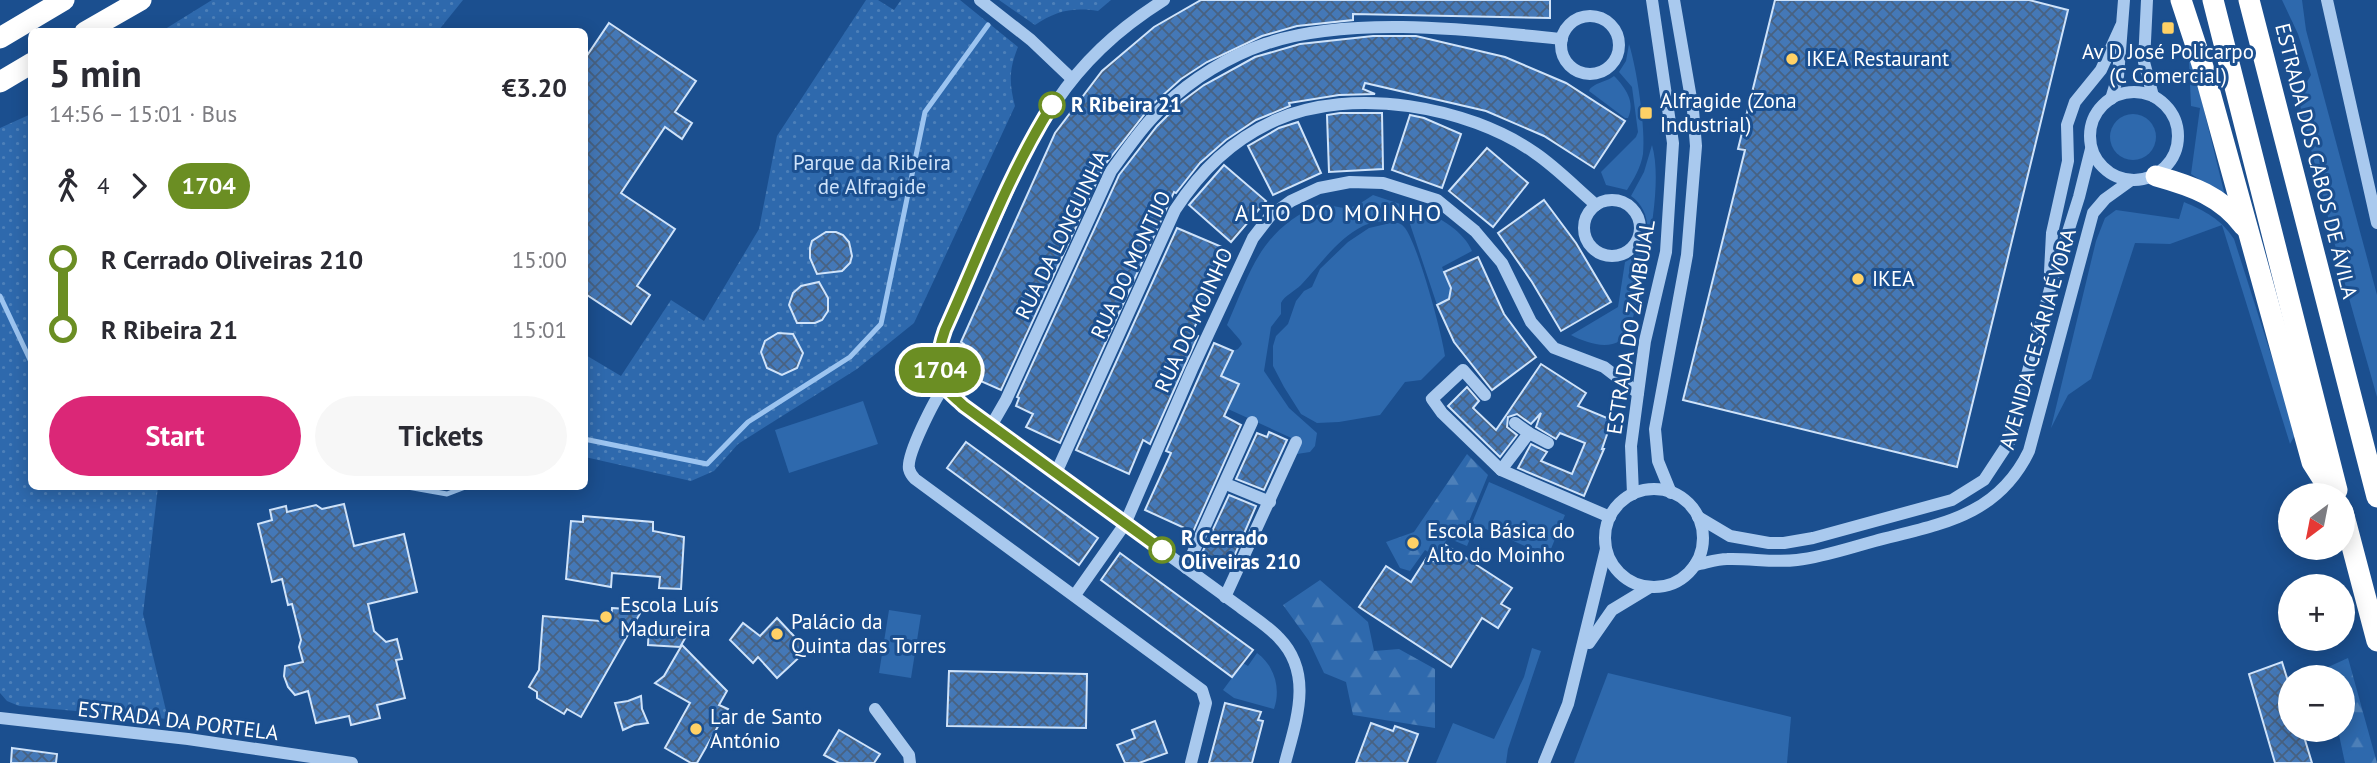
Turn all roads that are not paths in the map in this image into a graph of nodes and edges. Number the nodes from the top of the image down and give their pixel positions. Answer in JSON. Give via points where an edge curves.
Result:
{"nodes":[{"id":1,"x":50,"y":0,"type":"edge"},
{"id":2,"x":64,"y":0,"type":"edge"},
{"id":3,"x":141,"y":0,"type":"edge"},
{"id":4,"x":980,"y":0,"type":"edge"},
{"id":5,"x":1164,"y":0,"type":"edge"},
{"id":6,"x":1652,"y":0,"type":"edge"},
{"id":7,"x":1674,"y":0,"type":"edge"},
{"id":8,"x":2124,"y":0,"type":"edge"},
{"id":9,"x":2147,"y":0,"type":"edge"},
{"id":10,"x":2181,"y":0,"type":"edge"},
{"id":11,"x":2213,"y":0,"type":"edge"},
{"id":12,"x":2249,"y":0,"type":"edge"},
{"id":13,"x":2327,"y":0,"type":"edge"},
{"id":14,"x":35,"y":18,"type":"junction"},
{"id":15,"x":2121,"y":26,"type":"junction"},
{"id":16,"x":92,"y":28,"type":"edge"},
{"id":17,"x":0,"y":38,"type":"edge"},
{"id":18,"x":1562,"y":39,"type":"junction"},
{"id":19,"x":28,"y":65,"type":"edge"},
{"id":20,"x":1072,"y":79,"type":"junction"},
{"id":21,"x":0,"y":82,"type":"edge"},
{"id":22,"x":2153,"y":96,"type":"junction"},
{"id":23,"x":2110,"y":99,"type":"junction"},
{"id":24,"x":2091,"y":149,"type":"junction"},
{"id":25,"x":2156,"y":176,"type":"junction"},
{"id":26,"x":2130,"y":181,"type":"junction"},
{"id":27,"x":1596,"y":205,"type":"junction"},
{"id":28,"x":2377,"y":222,"type":"edge"},
{"id":29,"x":2247,"y":231,"type":"junction"},
{"id":30,"x":2050,"y":289,"type":"junction"},
{"id":31,"x":944,"y":387,"type":"junction"},
{"id":32,"x":1638,"y":393,"type":"junction"},
{"id":33,"x":1485,"y":396,"type":"dead end"},
{"id":34,"x":1252,"y":422,"type":"dead end"},
{"id":35,"x":1515,"y":423,"type":"dead end"},
{"id":36,"x":991,"y":426,"type":"junction"},
{"id":37,"x":1529,"y":433,"type":"junction"},
{"id":38,"x":1296,"y":442,"type":"dead end"},
{"id":39,"x":1548,"y":443,"type":"dead end"},
{"id":40,"x":1502,"y":470,"type":"junction"},
{"id":41,"x":1056,"y":473,"type":"junction"},
{"id":42,"x":2326,"y":483,"type":"edge"},
{"id":43,"x":2336,"y":483,"type":"edge"},
{"id":44,"x":1226,"y":484,"type":"junction"},
{"id":45,"x":1671,"y":493,"type":"junction"},
{"id":46,"x":1633,"y":494,"type":"junction"},
{"id":47,"x":2377,"y":497,"type":"edge"},
{"id":48,"x":1270,"y":502,"type":"junction"},
{"id":49,"x":1610,"y":517,"type":"junction"},
{"id":50,"x":1698,"y":517,"type":"junction"},
{"id":51,"x":1125,"y":524,"type":"junction"},
{"id":52,"x":1606,"y":548,"type":"junction"},
{"id":53,"x":2356,"y":560,"type":"edge"},
{"id":54,"x":1695,"y":565,"type":"junction"},
{"id":55,"x":1186,"y":568,"type":"junction"},
{"id":56,"x":1650,"y":587,"type":"junction"},
{"id":57,"x":1075,"y":595,"type":"junction"},
{"id":58,"x":1225,"y":597,"type":"junction"},
{"id":59,"x":2377,"y":641,"type":"edge"},
{"id":60,"x":1582,"y":655,"type":"junction"},
{"id":61,"x":875,"y":709,"type":"dead end"},
{"id":62,"x":0,"y":718,"type":"edge"},
{"id":63,"x":352,"y":763,"type":"edge"},
{"id":64,"x":910,"y":763,"type":"edge"},
{"id":65,"x":1191,"y":763,"type":"edge"},
{"id":66,"x":1285,"y":763,"type":"edge"},
{"id":67,"x":1544,"y":763,"type":"edge"}],
"edges":[{"from":1,"to":14,"type":"highway"},
{"from":2,"to":14,"type":"highway"},
{"from":3,"to":16,"type":"highway"},
{"from":4,"to":20,"type":"street"},
{"from":5,"to":20,"type":"street","via":[[1114,36]]},
{"from":6,"to":32,"type":"street","name":"ESTRADA DO ZAMBUJAL","via":[[1673,143],[1666,253]]},
{"from":7,"to":45,"type":"street","name":"ESTRADA DO ZAMBUJAL","via":[[1696,146],[1688,255],[1655,429],[1658,461]]},
{"from":8,"to":15,"type":"street"},
{"from":9,"to":22,"type":"street","via":[[2144,62]]},
{"from":10,"to":29,"type":"highway"},
{"from":11,"to":43,"type":"highway"},
{"from":12,"to":47,"type":"highway","name":"ESTRADA DOS CABOS DE ÁVILA"},
{"from":13,"to":28,"type":"street"},
{"from":14,"to":17,"type":"highway"},
{"from":15,"to":23,"type":"street","via":[[2118,76]]},
{"from":15,"to":30,"type":"street","via":[[2101,70],[2076,102],[2067,125],[2068,161],[2052,233]]},
{"from":18,"to":18,"type":"street","via":[[1563,57],[1584,73],[1602,71],[1618,50],[1615,31],[1590,16],[1572,22]]},
{"from":18,"to":36,"type":"street","name":"RUA DA LONGUINHA","via":[[1424,28],[1326,32],[1265,44],[1195,81],[1131,141],[1111,171]]},
{"from":19,"to":21,"type":"highway"},
{"from":20,"to":31,"type":"street","via":[[1034,134],[945,330],[938,356]]},
{"from":22,"to":23,"type":"street","via":[[2132,92]]},
{"from":22,"to":25,"type":"street","via":[[2174,115],[2179,142],[2175,156]]},
{"from":23,"to":24,"type":"street","via":[[2091,126]]},
{"from":24,"to":26,"type":"street","via":[[2106,171]]},
{"from":24,"to":30,"type":"street","name":"AVENIDA CESÁRIA ÉVORA"},
{"from":25,"to":26,"type":"street"},
{"from":25,"to":29,"type":"highway","via":[[2188,185],[2223,203]]},
{"from":26,"to":54,"type":"street","name":"AVENIDA CESÁRIA ÉVORA","via":[[2093,213],[2029,451],[2003,491],[1957,519],[1798,560],[1726,559]]},
{"from":27,"to":27,"type":"street","via":[[1584,229],[1592,246],[1608,255],[1626,252],[1640,230],[1636,213],[1613,200]]},
{"from":27,"to":41,"type":"street","name":"RUA DO MONTIJO","via":[[1536,153],[1458,117],[1396,105],[1358,104],[1278,119],[1211,162],[1175,210]]},
{"from":29,"to":42,"type":"highway","via":[[2312,461]]},
{"from":30,"to":50,"type":"street","name":"AVENIDA CESÁRIA ÉVORA","via":[[2009,442],[1984,480],[1964,494],[1784,543],[1730,536]]},
{"from":31,"to":36,"type":"street"},
{"from":31,"to":57,"type":"street","via":[[909,460],[909,472]]},
{"from":32,"to":46,"type":"street","name":"ESTRADA DO ZAMBUJAL","via":[[1630,446]]},
{"from":32,"to":51,"type":"street","name":"RUA DO MOINHO","via":[[1604,367],[1554,348],[1531,322],[1503,263],[1475,231],[1437,200],[1383,183],[1350,182],[1319,188],[1270,216],[1253,238]]},
{"from":33,"to":40,"type":"street","via":[[1464,370],[1432,399]]},
{"from":34,"to":44,"type":"street"},
{"from":35,"to":37,"type":"street"},
{"from":36,"to":41,"type":"street"},
{"from":37,"to":39,"type":"street"},
{"from":37,"to":40,"type":"street"},
{"from":38,"to":48,"type":"street"},
{"from":40,"to":49,"type":"street"},
{"from":41,"to":51,"type":"street"},
{"from":44,"to":48,"type":"street"},
{"from":44,"to":55,"type":"street"},
{"from":45,"to":46,"type":"street"},
{"from":45,"to":50,"type":"street","via":[[1682,498]]},
{"from":46,"to":49,"type":"street"},
{"from":48,"to":58,"type":"street"},
{"from":49,"to":52,"type":"street"},
{"from":50,"to":54,"type":"street","via":[[1703,541]]},
{"from":51,"to":55,"type":"street"},
{"from":51,"to":57,"type":"street","name":"RUA DO MOINHO"},
{"from":52,"to":56,"type":"street","via":[[1622,575]]},
{"from":52,"to":60,"type":"street"},
{"from":53,"to":59,"type":"highway"},
{"from":54,"to":56,"type":"street","via":[[1680,580]]},
{"from":55,"to":58,"type":"street"},
{"from":56,"to":60,"type":"street","via":[[1605,617]]},
{"from":57,"to":65,"type":"street","via":[[1202,690],[1206,703]]},
{"from":58,"to":66,"type":"street","via":[[1277,635],[1298,673],[1301,699]]},
{"from":60,"to":67,"type":"street"},
{"from":61,"to":64,"type":"street","via":[[909,755]]},
{"from":62,"to":63,"type":"street","name":"ESTRADA DA PORTELA"}]}
